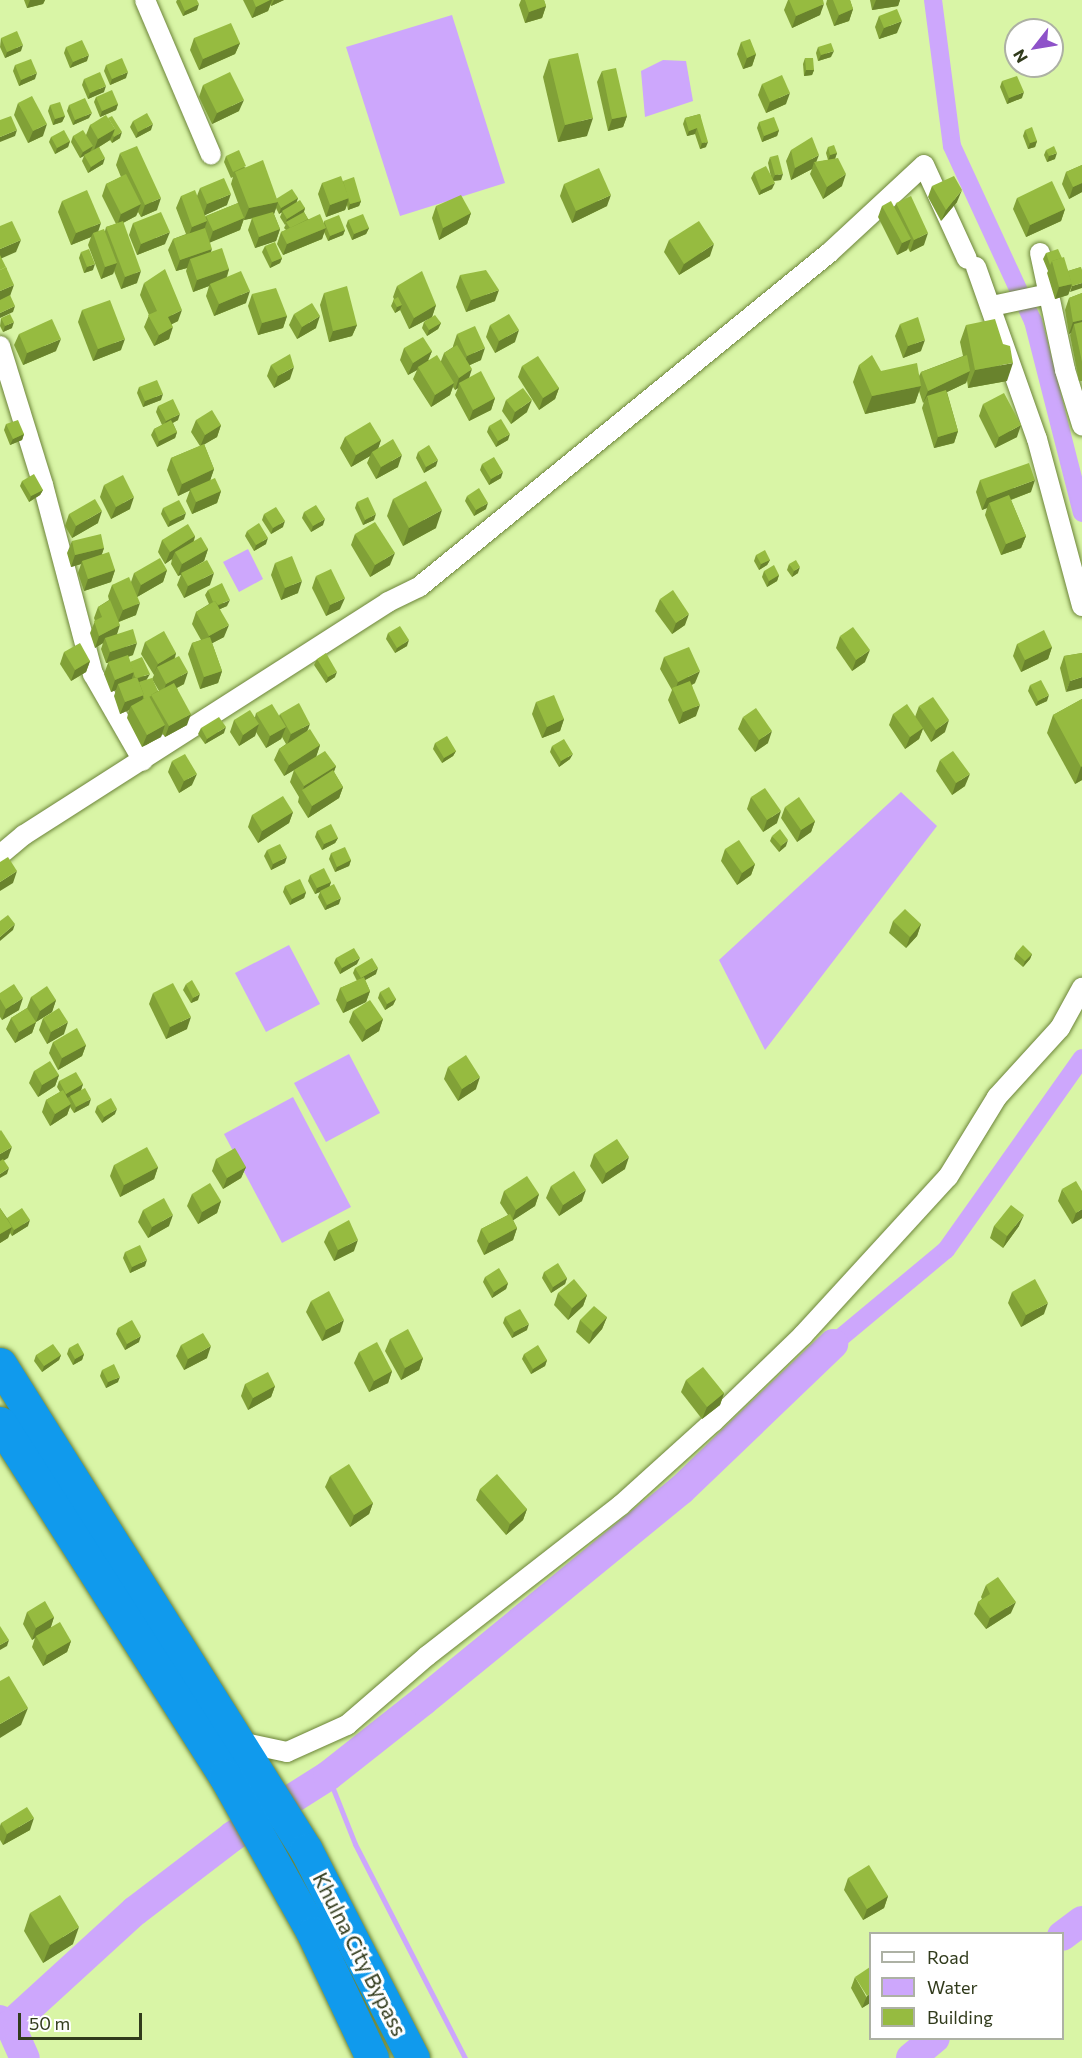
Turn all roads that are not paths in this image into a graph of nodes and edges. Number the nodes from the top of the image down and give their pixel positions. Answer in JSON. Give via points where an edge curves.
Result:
{"nodes":[{"id":1,"x":146,"y":0,"type":"edge"},
{"id":2,"x":212,"y":154,"type":"dead end"},
{"id":3,"x":1040,"y":253,"type":"dead end"},
{"id":4,"x":1049,"y":294,"type":"junction"},
{"id":5,"x":992,"y":306,"type":"junction"},
{"id":6,"x":0,"y":346,"type":"edge"},
{"id":7,"x":1082,"y":424,"type":"edge"},
{"id":8,"x":1082,"y":606,"type":"edge"},
{"id":9,"x":143,"y":761,"type":"junction"},
{"id":10,"x":0,"y":855,"type":"edge"},
{"id":11,"x":1082,"y":988,"type":"edge"},
{"id":12,"x":0,"y":1364,"type":"edge"},
{"id":13,"x":0,"y":1423,"type":"edge"},
{"id":14,"x":239,"y":1760,"type":"junction"},
{"id":15,"x":372,"y":2058,"type":"edge"},
{"id":16,"x":413,"y":2058,"type":"edge"}],
"edges":[{"from":1,"to":2,"type":"street"},
{"from":3,"to":4,"type":"street"},
{"from":4,"to":5,"type":"street"},
{"from":4,"to":7,"type":"street","via":[[1065,370]]},
{"from":5,"to":8,"type":"street","via":[[996,332],[1037,439]]},
{"from":5,"to":9,"type":"street","via":[[924,165],[829,253],[419,587],[388,602]]},
{"from":6,"to":9,"type":"street","via":[[43,484],[93,674]]},
{"from":9,"to":10,"type":"street","via":[[24,835]]},
{"from":11,"to":14,"type":"street","via":[[1060,1028],[997,1097],[948,1177],[803,1335],[713,1422],[621,1505],[504,1594],[347,1725],[287,1752]]},
{"from":12,"to":14,"type":"highway"},
{"from":13,"to":14,"type":"highway"},
{"from":14,"to":15,"type":"highway","name":"Khulna City Bypass","via":[[277,1866]]},
{"from":14,"to":16,"type":"highway","name":"Khulna City Bypass","via":[[306,1850]]}]}
